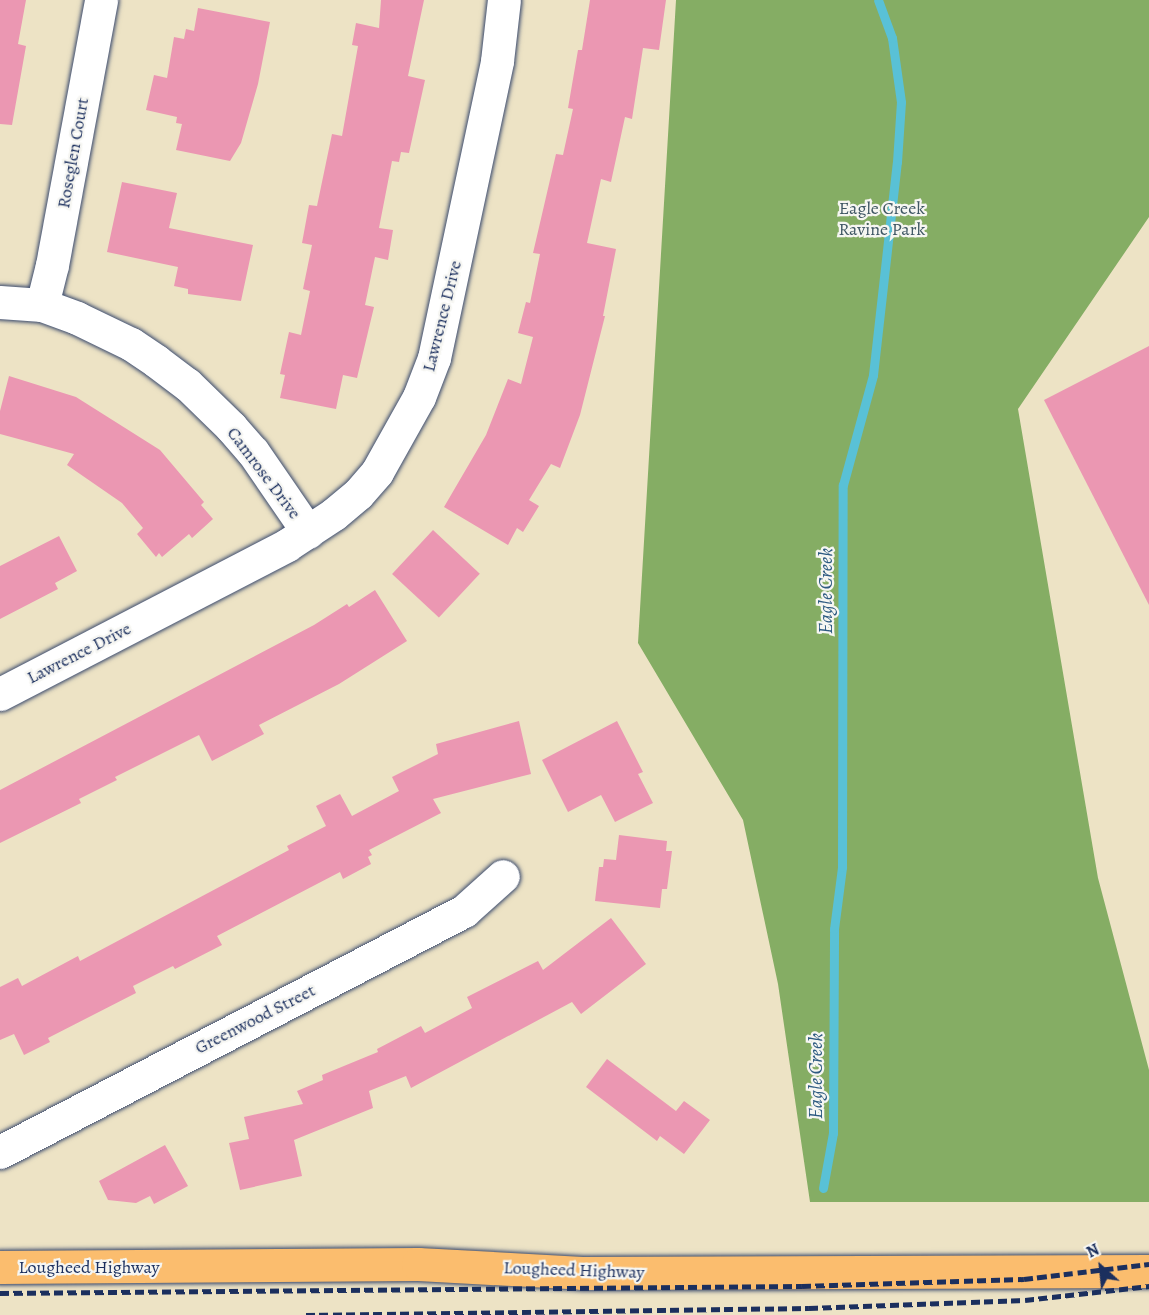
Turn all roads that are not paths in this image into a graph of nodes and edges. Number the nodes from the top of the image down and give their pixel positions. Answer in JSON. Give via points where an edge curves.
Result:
{"nodes":[{"id":1,"x":101,"y":0,"type":"edge"},
{"id":2,"x":504,"y":0,"type":"edge"},
{"id":3,"x":0,"y":302,"type":"edge"},
{"id":4,"x":42,"y":305,"type":"junction"},
{"id":5,"x":308,"y":532,"type":"junction"},
{"id":6,"x":0,"y":694,"type":"edge"},
{"id":7,"x":502,"y":876,"type":"dead end"},
{"id":8,"x":0,"y":1152,"type":"edge"},
{"id":9,"x":0,"y":1267,"type":"edge"},
{"id":10,"x":1149,"y":1271,"type":"edge"}],
"edges":[{"from":1,"to":4,"type":"street","name":"Roseglen Court"},
{"from":2,"to":5,"type":"street","name":"Lawrence Drive","via":[[497,61],[434,358],[415,406],[377,472],[358,494]]},
{"from":3,"to":4,"type":"street","name":"Camrose Drive"},
{"from":4,"to":5,"type":"street","name":"Camrose Drive","via":[[131,344],[187,384],[253,452]]},
{"from":5,"to":6,"type":"street","name":"Lawrence Drive"},
{"from":7,"to":8,"type":"street","name":"Greenwood Street","via":[[464,911]]},
{"from":9,"to":10,"type":"main road","name":"Lougheed Highway","via":[[418,1264],[582,1273]]}]}
